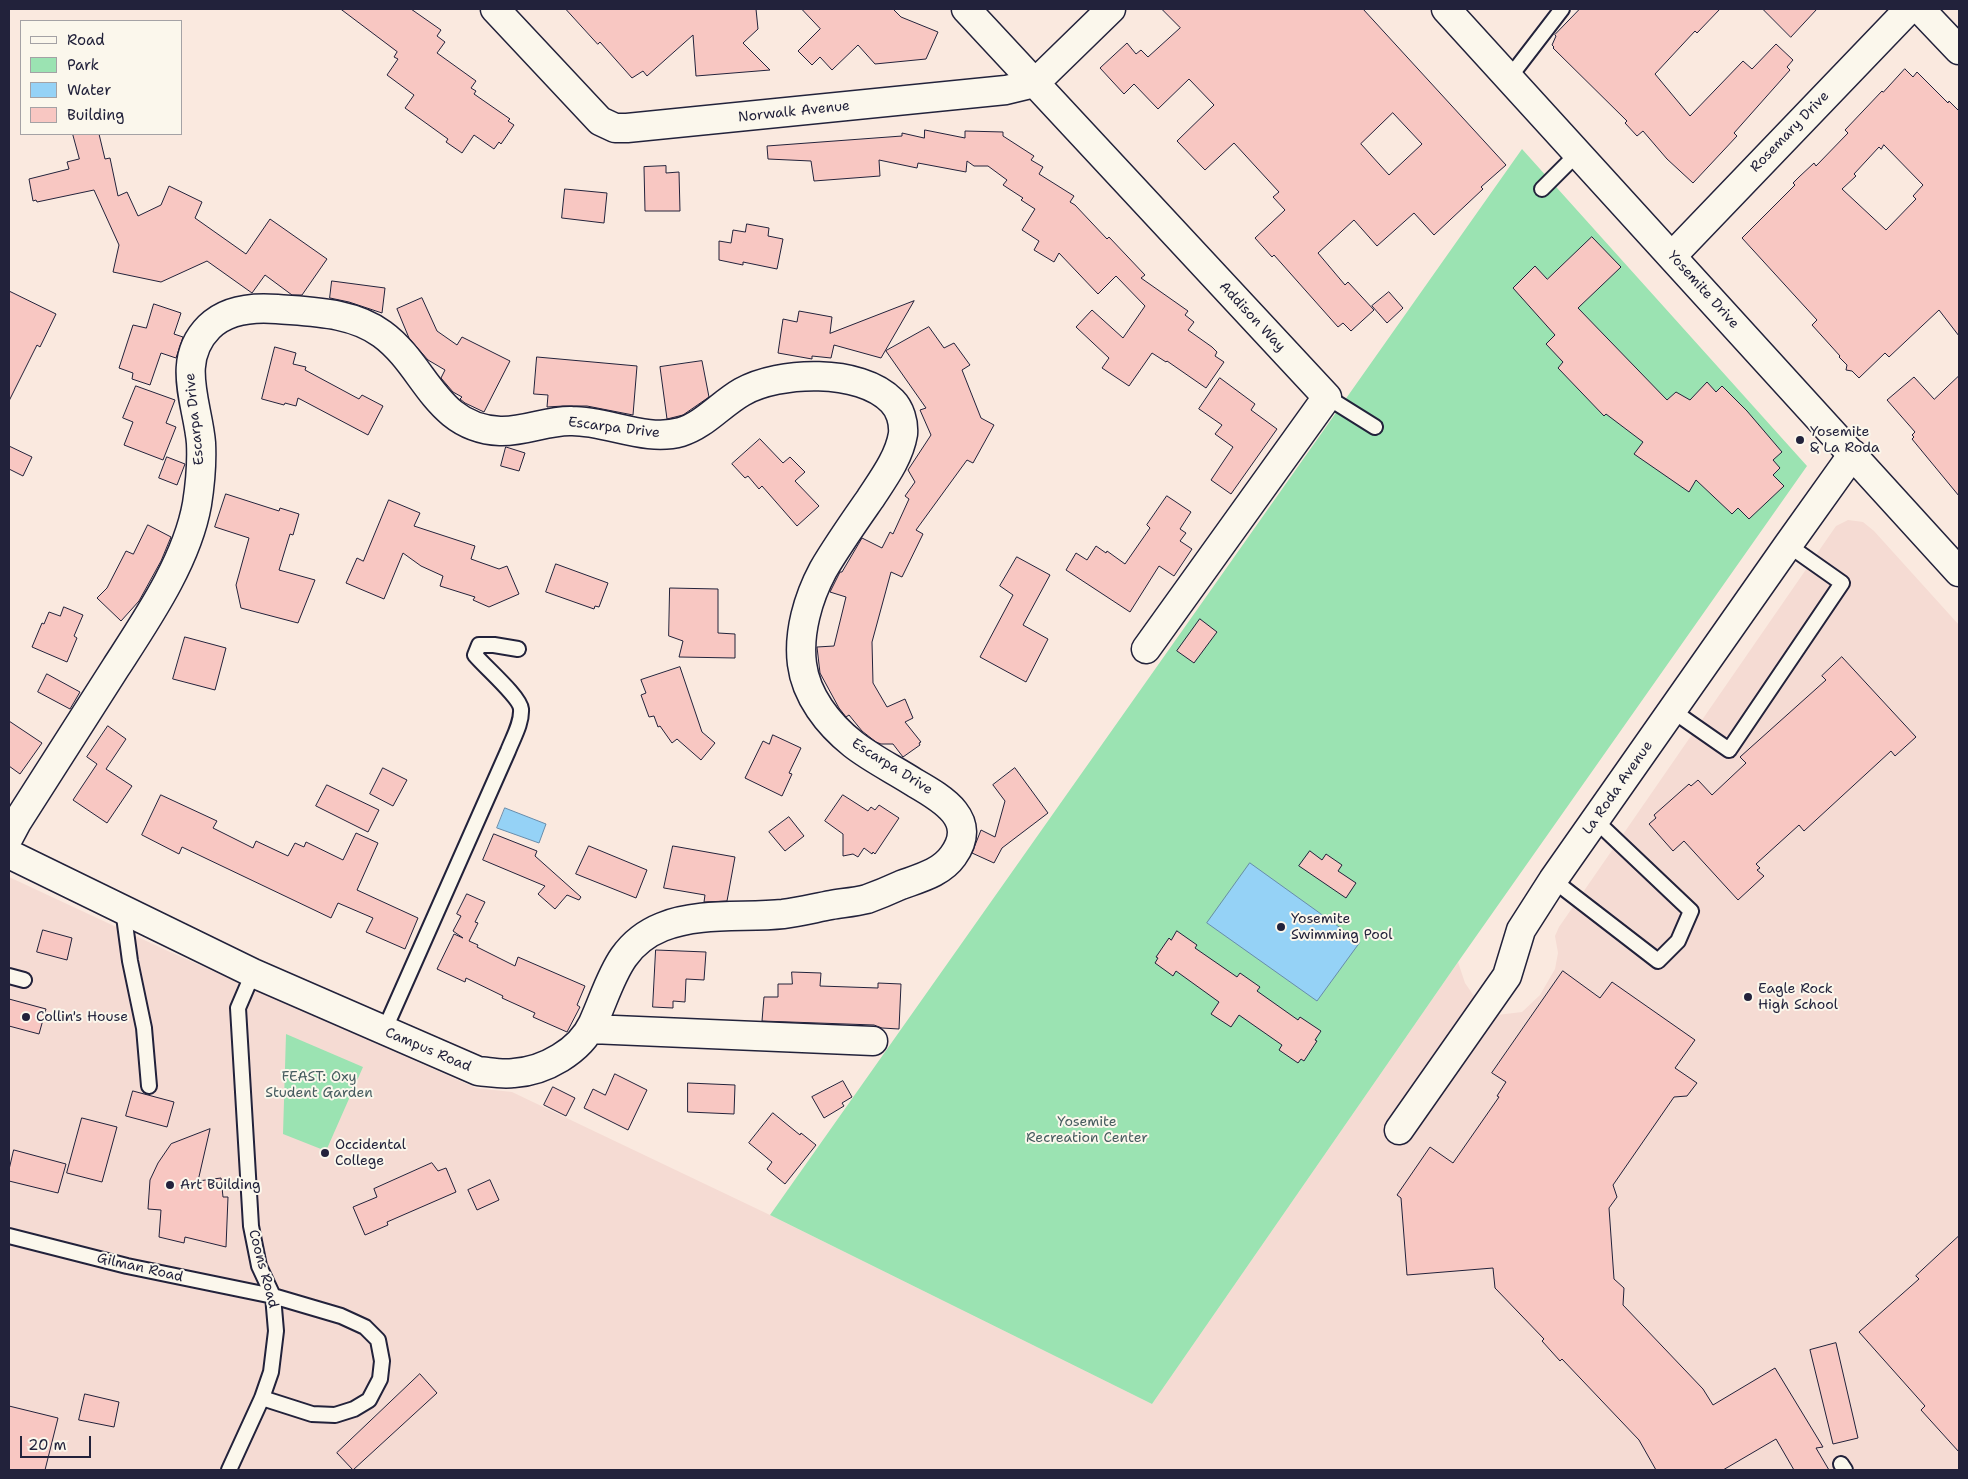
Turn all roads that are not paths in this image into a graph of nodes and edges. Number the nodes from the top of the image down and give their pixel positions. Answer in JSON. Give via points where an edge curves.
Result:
{"nodes":[{"id":1,"x":495,"y":9,"type":"edge"},
{"id":2,"x":966,"y":9,"type":"edge"},
{"id":3,"x":1111,"y":9,"type":"edge"},
{"id":4,"x":1446,"y":9,"type":"edge"},
{"id":5,"x":1562,"y":9,"type":"edge"},
{"id":6,"x":1909,"y":9,"type":"edge"},
{"id":7,"x":1920,"y":9,"type":"edge"},
{"id":8,"x":1959,"y":50,"type":"edge"},
{"id":9,"x":1509,"y":78,"type":"junction"},
{"id":10,"x":1035,"y":83,"type":"junction"},
{"id":11,"x":1578,"y":153,"type":"junction"},
{"id":12,"x":1542,"y":189,"type":"dead end"},
{"id":13,"x":1672,"y":256,"type":"junction"},
{"id":14,"x":1327,"y":397,"type":"junction"},
{"id":15,"x":1375,"y":427,"type":"dead end"},
{"id":16,"x":1853,"y":454,"type":"junction"},
{"id":17,"x":1788,"y":545,"type":"junction"},
{"id":18,"x":1958,"y":568,"type":"edge"},
{"id":19,"x":518,"y":648,"type":"dead end"},
{"id":20,"x":1146,"y":649,"type":"dead end"},
{"id":21,"x":1673,"y":711,"type":"junction"},
{"id":22,"x":1595,"y":820,"type":"junction"},
{"id":23,"x":9,"y":837,"type":"edge"},
{"id":24,"x":9,"y":854,"type":"edge"},
{"id":25,"x":1553,"y":880,"type":"junction"},
{"id":26,"x":124,"y":909,"type":"junction"},
{"id":27,"x":253,"y":973,"type":"junction"},
{"id":28,"x":9,"y":976,"type":"edge"},
{"id":29,"x":24,"y":980,"type":"dead end"},
{"id":30,"x":591,"y":1029,"type":"junction"},
{"id":31,"x":384,"y":1031,"type":"junction"},
{"id":32,"x":873,"y":1041,"type":"dead end"},
{"id":33,"x":148,"y":1086,"type":"dead end"},
{"id":34,"x":1399,"y":1130,"type":"dead end"},
{"id":35,"x":9,"y":1236,"type":"edge"},
{"id":36,"x":273,"y":1296,"type":"junction"},
{"id":37,"x":262,"y":1398,"type":"junction"},
{"id":38,"x":229,"y":1470,"type":"edge"}],
"edges":[{"from":1,"to":10,"type":"street","name":"Norwalk Avenue","via":[[600,121],[615,128],[1006,90]]},
{"from":2,"to":10,"type":"street","name":"Addison Way"},
{"from":3,"to":10,"type":"street"},
{"from":4,"to":9,"type":"street","name":"Yosemite Drive"},
{"from":5,"to":9,"type":"lane"},
{"from":6,"to":13,"type":"street","name":"Rosemary Drive"},
{"from":7,"to":8,"type":"street"},
{"from":9,"to":11,"type":"street","name":"Yosemite Drive"},
{"from":10,"to":14,"type":"street","name":"Addison Way"},
{"from":11,"to":12,"type":"lane"},
{"from":11,"to":13,"type":"street","name":"Yosemite Drive"},
{"from":13,"to":16,"type":"street","name":"Yosemite Drive"},
{"from":14,"to":15,"type":"lane"},
{"from":14,"to":20,"type":"street"},
{"from":16,"to":17,"type":"street","name":"La Roda Avenue"},
{"from":16,"to":18,"type":"street","name":"Yosemite Drive"},
{"from":17,"to":21,"type":"street","name":"La Roda Avenue"},
{"from":17,"to":21,"type":"lane","via":[[1842,583],[1729,750]]},
{"from":19,"to":31,"type":"lane","via":[[479,645],[475,655],[514,696],[521,708],[519,723]]},
{"from":21,"to":22,"type":"street","name":"La Roda Avenue"},
{"from":22,"to":25,"type":"street","name":"La Roda Avenue"},
{"from":22,"to":25,"type":"lane","via":[[1691,911],[1678,941],[1658,961]]},
{"from":23,"to":30,"type":"street","name":"Escarpa Drive","via":[[140,629],[180,559],[197,505],[201,470],[201,442],[190,390],[190,368],[197,343],[209,327],[228,314],[260,307],[322,312],[363,322],[388,338],[449,412],[472,426],[497,431],[577,420],[660,435],[685,431],[746,389],[768,381],[819,376],[862,382],[889,397],[901,412],[904,431],[892,466],[819,576],[799,643],[804,679],[825,718],[855,746],[942,799],[959,816],[963,836],[953,857],[936,872],[866,899],[784,914],[695,919],[668,924],[644,935],[628,951],[612,976]]},
{"from":24,"to":26,"type":"street","name":"Campus Road"},
{"from":25,"to":34,"type":"street","name":"La Roda Avenue","via":[[1521,930],[1506,976]]},
{"from":26,"to":27,"type":"street","name":"Campus Road"},
{"from":26,"to":33,"type":"lane","via":[[130,961],[144,1028]]},
{"from":27,"to":31,"type":"street","name":"Campus Road"},
{"from":27,"to":36,"type":"lane","name":"Coons Road","via":[[238,1008],[251,1226],[259,1266]]},
{"from":28,"to":29,"type":"lane"},
{"from":30,"to":31,"type":"street","name":"Campus Road","via":[[558,1060],[510,1074],[478,1071]]},
{"from":30,"to":32,"type":"street"},
{"from":35,"to":36,"type":"lane","name":"Gilman Road","via":[[127,1266]]},
{"from":36,"to":37,"type":"lane","name":"Coons Road","via":[[276,1330],[271,1372]]},
{"from":36,"to":37,"type":"lane","name":"Gilman Road","via":[[365,1327],[378,1340],[382,1361],[380,1379],[369,1400],[335,1415],[312,1414]]},
{"from":37,"to":38,"type":"lane","name":"Coons Road"}]}
